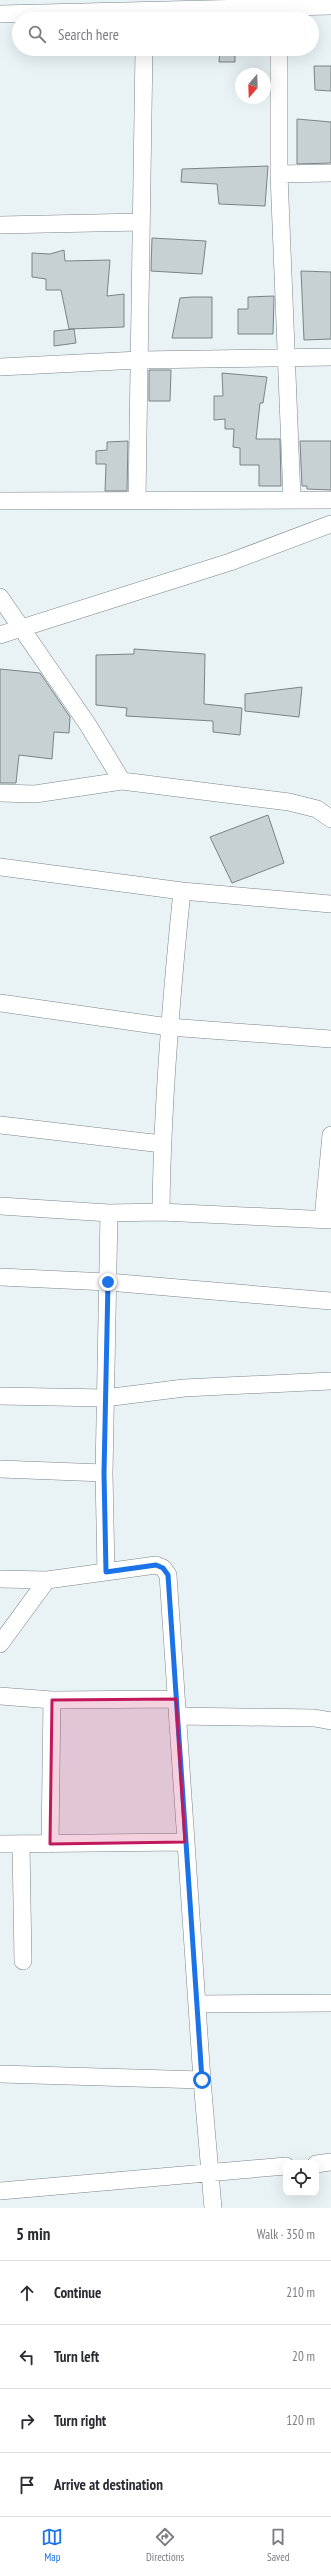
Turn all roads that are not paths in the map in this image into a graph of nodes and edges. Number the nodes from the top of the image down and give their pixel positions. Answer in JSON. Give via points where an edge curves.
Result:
{"nodes":[{"id":1,"x":331,"y":6,"type":"edge"},
{"id":2,"x":279,"y":8,"type":"edge"},
{"id":3,"x":202,"y":12,"type":"edge"},
{"id":4,"x":0,"y":14,"type":"edge"},
{"id":5,"x":12,"y":14,"type":"edge"},
{"id":6,"x":144,"y":56,"type":"edge"},
{"id":7,"x":279,"y":56,"type":"edge"},
{"id":8,"x":279,"y":174,"type":"junction"},
{"id":9,"x":331,"y":174,"type":"edge"},
{"id":10,"x":141,"y":222,"type":"junction"},
{"id":11,"x":0,"y":225,"type":"edge"},
{"id":12,"x":331,"y":357,"type":"edge"},
{"id":13,"x":286,"y":358,"type":"junction"},
{"id":14,"x":139,"y":360,"type":"junction"},
{"id":15,"x":0,"y":368,"type":"edge"},
{"id":16,"x":137,"y":499,"type":"junction"},
{"id":17,"x":292,"y":500,"type":"junction"},
{"id":18,"x":331,"y":500,"type":"edge"},
{"id":19,"x":0,"y":501,"type":"edge"},
{"id":20,"x":331,"y":524,"type":"edge"},
{"id":21,"x":0,"y":597,"type":"edge"},
{"id":22,"x":20,"y":628,"type":"junction"},
{"id":23,"x":0,"y":635,"type":"edge"},
{"id":24,"x":122,"y":781,"type":"junction"},
{"id":25,"x":0,"y":793,"type":"edge"},
{"id":26,"x":331,"y":819,"type":"edge"},
{"id":27,"x":0,"y":867,"type":"edge"},
{"id":28,"x":182,"y":891,"type":"junction"},
{"id":29,"x":331,"y":904,"type":"edge"},
{"id":30,"x":0,"y":1003,"type":"edge"},
{"id":31,"x":169,"y":1027,"type":"junction"},
{"id":32,"x":331,"y":1039,"type":"edge"},
{"id":33,"x":0,"y":1125,"type":"edge"},
{"id":34,"x":331,"y":1135,"type":"edge"},
{"id":35,"x":162,"y":1144,"type":"junction"},
{"id":36,"x":0,"y":1206,"type":"edge"},
{"id":37,"x":161,"y":1212,"type":"junction"},
{"id":38,"x":109,"y":1213,"type":"junction"},
{"id":39,"x":327,"y":1220,"type":"edge"},
{"id":40,"x":0,"y":1277,"type":"edge"},
{"id":41,"x":108,"y":1282,"type":"junction"},
{"id":42,"x":331,"y":1301,"type":"edge"},
{"id":43,"x":331,"y":1381,"type":"edge"},
{"id":44,"x":0,"y":1396,"type":"edge"},
{"id":45,"x":105,"y":1398,"type":"junction"},
{"id":46,"x":0,"y":1469,"type":"edge"},
{"id":47,"x":104,"y":1473,"type":"junction"},
{"id":48,"x":106,"y":1572,"type":"junction"},
{"id":49,"x":0,"y":1579,"type":"edge"},
{"id":50,"x":47,"y":1580,"type":"junction"},
{"id":51,"x":0,"y":1644,"type":"edge"},
{"id":52,"x":0,"y":1696,"type":"edge"},
{"id":53,"x":176,"y":1699,"type":"junction"},
{"id":54,"x":52,"y":1700,"type":"junction"},
{"id":55,"x":178,"y":1716,"type":"junction"},
{"id":56,"x":331,"y":1721,"type":"edge"},
{"id":57,"x":185,"y":1842,"type":"junction"},
{"id":58,"x":0,"y":1844,"type":"edge"},
{"id":59,"x":21,"y":1844,"type":"junction"},
{"id":60,"x":50,"y":1844,"type":"junction"},
{"id":61,"x":23,"y":1961,"type":"dead end"},
{"id":62,"x":331,"y":2003,"type":"edge"},
{"id":63,"x":197,"y":2004,"type":"junction"},
{"id":64,"x":0,"y":2074,"type":"edge"},
{"id":65,"x":202,"y":2080,"type":"junction"},
{"id":66,"x":331,"y":2162,"type":"edge"},
{"id":67,"x":319,"y":2164,"type":"edge"},
{"id":68,"x":283,"y":2166,"type":"edge"},
{"id":69,"x":210,"y":2173,"type":"junction"},
{"id":70,"x":0,"y":2191,"type":"edge"},
{"id":71,"x":213,"y":2208,"type":"edge"}],
"edges":[{"from":1,"to":2,"type":"street"},
{"from":2,"to":3,"type":"street"},
{"from":4,"to":5,"type":"street"},
{"from":6,"to":10,"type":"street"},
{"from":7,"to":8,"type":"street"},
{"from":8,"to":9,"type":"street"},
{"from":8,"to":13,"type":"street"},
{"from":10,"to":11,"type":"street"},
{"from":10,"to":14,"type":"street"},
{"from":12,"to":13,"type":"street"},
{"from":13,"to":14,"type":"street"},
{"from":13,"to":17,"type":"street"},
{"from":14,"to":15,"type":"street"},
{"from":14,"to":16,"type":"street"},
{"from":16,"to":17,"type":"street"},
{"from":16,"to":19,"type":"street"},
{"from":17,"to":18,"type":"street"},
{"from":20,"to":22,"type":"street","via":[[230,562]]},
{"from":21,"to":22,"type":"street"},
{"from":22,"to":23,"type":"street"},
{"from":22,"to":24,"type":"street","via":[[99,742]]},
{"from":24,"to":25,"type":"street","via":[[35,794]]},
{"from":24,"to":26,"type":"street","via":[[289,802],[317,809]]},
{"from":27,"to":28,"type":"street"},
{"from":28,"to":29,"type":"street"},
{"from":28,"to":31,"type":"street"},
{"from":30,"to":31,"type":"street"},
{"from":31,"to":32,"type":"street"},
{"from":31,"to":35,"type":"street"},
{"from":33,"to":35,"type":"street"},
{"from":34,"to":39,"type":"street"},
{"from":35,"to":37,"type":"street"},
{"from":36,"to":38,"type":"street"},
{"from":37,"to":38,"type":"street"},
{"from":37,"to":39,"type":"street"},
{"from":38,"to":41,"type":"street"},
{"from":40,"to":41,"type":"street"},
{"from":41,"to":42,"type":"street"},
{"from":41,"to":45,"type":"street"},
{"from":43,"to":45,"type":"street","via":[[184,1388]]},
{"from":44,"to":45,"type":"street"},
{"from":45,"to":47,"type":"street"},
{"from":46,"to":47,"type":"street"},
{"from":47,"to":48,"type":"street"},
{"from":48,"to":50,"type":"street"},
{"from":48,"to":53,"type":"street","via":[[156,1565],[163,1568],[168,1575]]},
{"from":49,"to":50,"type":"street"},
{"from":50,"to":51,"type":"street"},
{"from":52,"to":54,"type":"street"},
{"from":53,"to":54,"type":"street"},
{"from":53,"to":55,"type":"street"},
{"from":54,"to":60,"type":"street"},
{"from":55,"to":56,"type":"street","via":[[314,1718]]},
{"from":55,"to":57,"type":"street"},
{"from":57,"to":60,"type":"street"},
{"from":57,"to":63,"type":"street"},
{"from":58,"to":59,"type":"street"},
{"from":59,"to":60,"type":"street"},
{"from":59,"to":61,"type":"street"},
{"from":62,"to":63,"type":"street"},
{"from":63,"to":65,"type":"street"},
{"from":64,"to":65,"type":"street"},
{"from":65,"to":69,"type":"street"},
{"from":66,"to":67,"type":"street"},
{"from":68,"to":69,"type":"street"},
{"from":69,"to":70,"type":"street"},
{"from":69,"to":71,"type":"street"}]}
